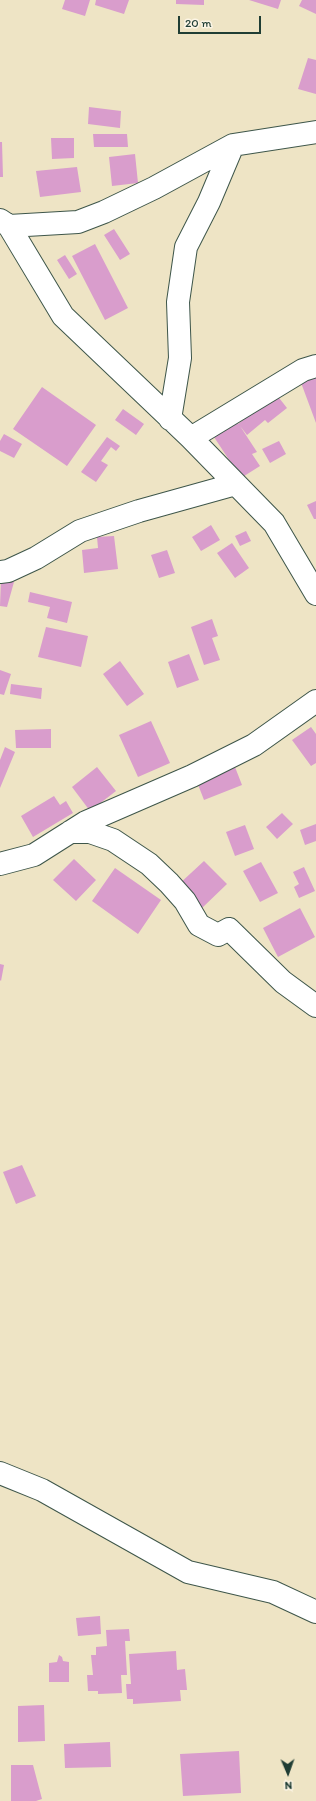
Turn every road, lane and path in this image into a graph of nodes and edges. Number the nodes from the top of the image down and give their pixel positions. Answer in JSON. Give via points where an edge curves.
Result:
{"nodes":[{"id":1,"x":316,"y":132,"type":"edge"},
{"id":2,"x":233,"y":145,"type":"junction"},
{"id":3,"x":5,"y":223,"type":"edge"},
{"id":4,"x":316,"y":366,"type":"edge"},
{"id":5,"x":170,"y":419,"type":"junction"},
{"id":6,"x":191,"y":438,"type":"junction"},
{"id":7,"x":236,"y":484,"type":"junction"},
{"id":8,"x":0,"y":572,"type":"edge"},
{"id":9,"x":316,"y":594,"type":"edge"},
{"id":10,"x":316,"y":701,"type":"edge"},
{"id":11,"x":70,"y":832,"type":"junction"},
{"id":12,"x":0,"y":864,"type":"edge"},
{"id":13,"x":316,"y":1006,"type":"edge"},
{"id":14,"x":0,"y":1474,"type":"edge"},
{"id":15,"x":316,"y":1612,"type":"edge"}],
"edges":[{"from":1,"to":2,"type":"street"},
{"from":2,"to":3,"type":"street","via":[[154,188],[78,222]]},
{"from":2,"to":5,"type":"street","via":[[209,202],[186,247],[178,302],[180,358]]},
{"from":3,"to":5,"type":"street","via":[[62,316]]},
{"from":4,"to":6,"type":"street","via":[[303,370]]},
{"from":5,"to":6,"type":"street"},
{"from":6,"to":7,"type":"street"},
{"from":7,"to":8,"type":"street","via":[[139,510],[80,531],[36,558]]},
{"from":7,"to":9,"type":"street","via":[[274,523]]},
{"from":10,"to":11,"type":"street","via":[[254,744],[192,776],[86,822]]},
{"from":11,"to":12,"type":"street","via":[[34,855]]},
{"from":11,"to":13,"type":"street","via":[[90,832],[113,840],[144,861],[180,895],[199,925],[218,934],[229,929],[283,982]]},
{"from":14,"to":15,"type":"street","via":[[42,1490],[188,1572],[273,1592]]}]}
